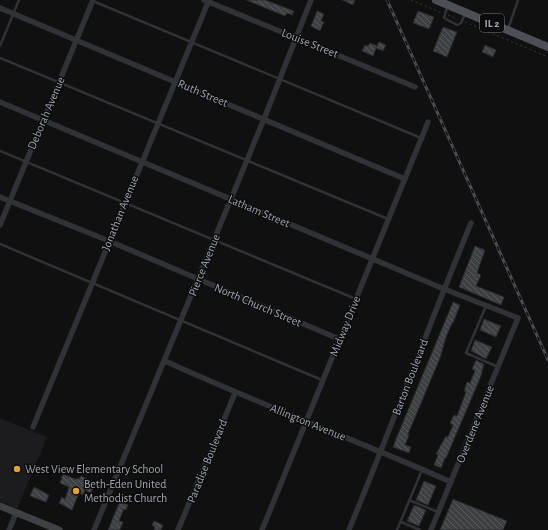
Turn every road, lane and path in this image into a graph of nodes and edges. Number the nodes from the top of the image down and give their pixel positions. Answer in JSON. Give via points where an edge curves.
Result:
{"nodes":[{"id":1,"x":19,"y":0,"type":"edge"},
{"id":2,"x":92,"y":0,"type":"edge"},
{"id":3,"x":311,"y":0,"type":"edge"},
{"id":4,"x":411,"y":0,"type":"edge"},
{"id":5,"x":518,"y":0,"type":"edge"},
{"id":6,"x":207,"y":1,"type":"edge"},
{"id":7,"x":443,"y":2,"type":"edge"},
{"id":8,"x":0,"y":8,"type":"edge"},
{"id":9,"x":465,"y":12,"type":"junction"},
{"id":10,"x":14,"y":13,"type":"junction"},
{"id":11,"x":445,"y":14,"type":"junction"},
{"id":12,"x":462,"y":21,"type":"junction"},
{"id":13,"x":507,"y":30,"type":"junction"},
{"id":14,"x":296,"y":37,"type":"junction"},
{"id":15,"x":77,"y":40,"type":"junction"},
{"id":16,"x":192,"y":42,"type":"junction"},
{"id":17,"x":0,"y":46,"type":"edge"},
{"id":18,"x":548,"y":47,"type":"edge"},
{"id":19,"x":548,"y":57,"type":"edge"},
{"id":20,"x":0,"y":58,"type":"edge"},
{"id":21,"x":280,"y":78,"type":"junction"},
{"id":22,"x":175,"y":81,"type":"junction"},
{"id":23,"x":59,"y":82,"type":"junction"},
{"id":24,"x":415,"y":87,"type":"dead end"},
{"id":25,"x":0,"y":102,"type":"edge"},
{"id":26,"x":264,"y":119,"type":"junction"},
{"id":27,"x":43,"y":120,"type":"junction"},
{"id":28,"x":428,"y":122,"type":"dead end"},
{"id":29,"x":158,"y":123,"type":"junction"},
{"id":30,"x":421,"y":138,"type":"junction"},
{"id":31,"x":0,"y":151,"type":"edge"},
{"id":32,"x":247,"y":160,"type":"junction"},
{"id":33,"x":141,"y":161,"type":"junction"},
{"id":34,"x":26,"y":162,"type":"junction"},
{"id":35,"x":405,"y":179,"type":"junction"},
{"id":36,"x":0,"y":197,"type":"edge"},
{"id":37,"x":231,"y":198,"type":"junction"},
{"id":38,"x":10,"y":201,"type":"junction"},
{"id":39,"x":125,"y":202,"type":"junction"},
{"id":40,"x":389,"y":219,"type":"junction"},
{"id":41,"x":471,"y":223,"type":"dead end"},
{"id":42,"x":0,"y":225,"type":"edge"},
{"id":43,"x":214,"y":240,"type":"junction"},
{"id":44,"x":109,"y":241,"type":"junction"},
{"id":45,"x":0,"y":244,"type":"edge"},
{"id":46,"x":372,"y":259,"type":"junction"},
{"id":47,"x":198,"y":280,"type":"junction"},
{"id":48,"x":92,"y":283,"type":"junction"},
{"id":49,"x":444,"y":289,"type":"junction"},
{"id":50,"x":356,"y":298,"type":"junction"},
{"id":51,"x":486,"y":306,"type":"junction"},
{"id":52,"x":518,"y":318,"type":"joint"},
{"id":53,"x":181,"y":320,"type":"junction"},
{"id":54,"x":339,"y":339,"type":"junction"},
{"id":55,"x":165,"y":361,"type":"junction"},
{"id":56,"x":498,"y":367,"type":"junction"},
{"id":57,"x":323,"y":380,"type":"junction"},
{"id":58,"x":235,"y":393,"type":"junction"},
{"id":59,"x":305,"y":422,"type":"junction"},
{"id":60,"x":33,"y":427,"type":"dead end"},
{"id":61,"x":382,"y":451,"type":"junction"},
{"id":62,"x":422,"y":469,"type":"junction"},
{"id":63,"x":451,"y":482,"type":"junction"},
{"id":64,"x":410,"y":500,"type":"junction"},
{"id":65,"x":0,"y":506,"type":"edge"},
{"id":66,"x":438,"y":512,"type":"junction"},
{"id":67,"x":16,"y":513,"type":"junction"},
{"id":68,"x":401,"y":522,"type":"junction"},
{"id":69,"x":9,"y":530,"type":"edge"},
{"id":70,"x":59,"y":530,"type":"edge"},
{"id":71,"x":94,"y":530,"type":"edge"},
{"id":72,"x":178,"y":530,"type":"edge"},
{"id":73,"x":262,"y":530,"type":"edge"},
{"id":74,"x":349,"y":530,"type":"edge"},
{"id":75,"x":397,"y":530,"type":"edge"},
{"id":76,"x":420,"y":530,"type":"edge"},
{"id":77,"x":431,"y":530,"type":"edge"}],
"edges":[{"from":1,"to":10,"type":"lane"},
{"from":2,"to":15,"type":"street","name":"Deborah Avenue"},
{"from":2,"to":16,"type":"lane"},
{"from":3,"to":14,"type":"street","name":"Pierce Avenue"},
{"from":4,"to":11,"type":"path"},
{"from":5,"to":13,"type":"lane"},
{"from":6,"to":14,"type":"street","name":"Louise Street"},
{"from":6,"to":16,"type":"street","name":"Jonathan Avenue"},
{"from":7,"to":9,"type":"main road","number":"IL 2"},
{"from":7,"to":11,"type":"lane"},
{"from":8,"to":10,"type":"street","name":"Ruth Street"},
{"from":9,"to":12,"type":"lane"},
{"from":9,"to":13,"type":"main road","number":"IL 2"},
{"from":10,"to":15,"type":"street","name":"Ruth Street"},
{"from":10,"to":17,"type":"lane"},
{"from":11,"to":12,"type":"path"},
{"from":11,"to":12,"type":"lane","via":[[445,20],[457,25]]},
{"from":12,"to":19,"type":"path"},
{"from":13,"to":18,"type":"main road","number":"IL 2"},
{"from":14,"to":21,"type":"street","name":"Pierce Avenue"},
{"from":14,"to":24,"type":"street","name":"Louise Street"},
{"from":15,"to":22,"type":"street","name":"Ruth Street"},
{"from":15,"to":23,"type":"street","name":"Deborah Avenue"},
{"from":16,"to":21,"type":"lane"},
{"from":16,"to":22,"type":"street","name":"Jonathan Avenue"},
{"from":20,"to":23,"type":"lane"},
{"from":21,"to":26,"type":"street","name":"Pierce Avenue"},
{"from":21,"to":30,"type":"lane"},
{"from":22,"to":26,"type":"street","name":"Ruth Street"},
{"from":22,"to":29,"type":"street","name":"Jonathan Avenue"},
{"from":23,"to":27,"type":"street","name":"Deborah Avenue"},
{"from":23,"to":29,"type":"lane"},
{"from":25,"to":27,"type":"street","name":"Latham Street"},
{"from":26,"to":32,"type":"street","name":"Pierce Avenue"},
{"from":26,"to":35,"type":"street","name":"Ruth Street"},
{"from":27,"to":33,"type":"street","name":"Latham Street"},
{"from":27,"to":34,"type":"street","name":"Deborah Avenue"},
{"from":28,"to":30,"type":"street","name":"Midway Drive"},
{"from":29,"to":32,"type":"lane"},
{"from":29,"to":33,"type":"street","name":"Jonathan Avenue"},
{"from":30,"to":35,"type":"street","name":"Midway Drive"},
{"from":31,"to":34,"type":"lane"},
{"from":32,"to":37,"type":"street","name":"Pierce Avenue"},
{"from":32,"to":40,"type":"lane"},
{"from":33,"to":37,"type":"street","name":"Latham Street"},
{"from":33,"to":39,"type":"street","name":"Jonathan Avenue"},
{"from":34,"to":38,"type":"street","name":"Deborah Avenue"},
{"from":34,"to":39,"type":"lane"},
{"from":35,"to":40,"type":"street","name":"Midway Drive"},
{"from":36,"to":38,"type":"street","name":"North Church Street"},
{"from":37,"to":43,"type":"street","name":"Pierce Avenue"},
{"from":37,"to":46,"type":"street","name":"Latham Street"},
{"from":38,"to":42,"type":"street","name":"Deborah Avenue"},
{"from":38,"to":44,"type":"street","name":"North Church Street"},
{"from":39,"to":43,"type":"lane"},
{"from":39,"to":44,"type":"street","name":"Jonathan Avenue"},
{"from":40,"to":46,"type":"street","name":"Midway Drive"},
{"from":41,"to":49,"type":"street","name":"Barton Boulevard"},
{"from":43,"to":47,"type":"street","name":"Pierce Avenue"},
{"from":43,"to":50,"type":"lane"},
{"from":44,"to":47,"type":"street","name":"North Church Street"},
{"from":44,"to":48,"type":"street","name":"Jonathan Avenue"},
{"from":45,"to":48,"type":"lane"},
{"from":46,"to":49,"type":"street","name":"Latham Street"},
{"from":46,"to":50,"type":"street","name":"Midway Drive"},
{"from":47,"to":53,"type":"street","name":"Pierce Avenue"},
{"from":47,"to":54,"type":"street","name":"North Church Street"},
{"from":48,"to":53,"type":"lane"},
{"from":48,"to":60,"type":"street","name":"Jonathan Avenue"},
{"from":49,"to":51,"type":"street","name":"Latham Street"},
{"from":49,"to":61,"type":"street","name":"Barton Boulevard"},
{"from":50,"to":54,"type":"street","name":"Midway Drive"},
{"from":51,"to":52,"type":"street","name":"Latham Street"},
{"from":51,"to":56,"type":"lane","via":[[466,353]]},
{"from":52,"to":56,"type":"street","name":"Overdene Avenue"},
{"from":53,"to":55,"type":"street","name":"Pierce Avenue"},
{"from":53,"to":57,"type":"lane"},
{"from":54,"to":57,"type":"street","name":"Midway Drive"},
{"from":55,"to":58,"type":"street","name":"Allington Avenue"},
{"from":55,"to":71,"type":"street","name":"Pierce Avenue"},
{"from":56,"to":63,"type":"street","name":"Overdene Avenue"},
{"from":57,"to":59,"type":"street","name":"Midway Drive"},
{"from":58,"to":59,"type":"street","name":"Allington Avenue"},
{"from":58,"to":72,"type":"street","name":"Paradise Boulevard"},
{"from":59,"to":61,"type":"street","name":"Allington Avenue"},
{"from":59,"to":73,"type":"street","name":"Midway Drive"},
{"from":61,"to":62,"type":"street","name":"Allington Avenue"},
{"from":61,"to":74,"type":"street","name":"Barton Boulevard"},
{"from":62,"to":63,"type":"street","name":"Allington Avenue"},
{"from":62,"to":64,"type":"lane"},
{"from":63,"to":66,"type":"street","name":"Overdene Avenue"},
{"from":64,"to":66,"type":"lane"},
{"from":64,"to":68,"type":"lane"},
{"from":65,"to":67,"type":"street"},
{"from":66,"to":77,"type":"street","name":"Overdene Avenue"},
{"from":67,"to":69,"type":"street"},
{"from":67,"to":70,"type":"street"},
{"from":68,"to":75,"type":"lane"},
{"from":68,"to":76,"type":"lane"}]}
